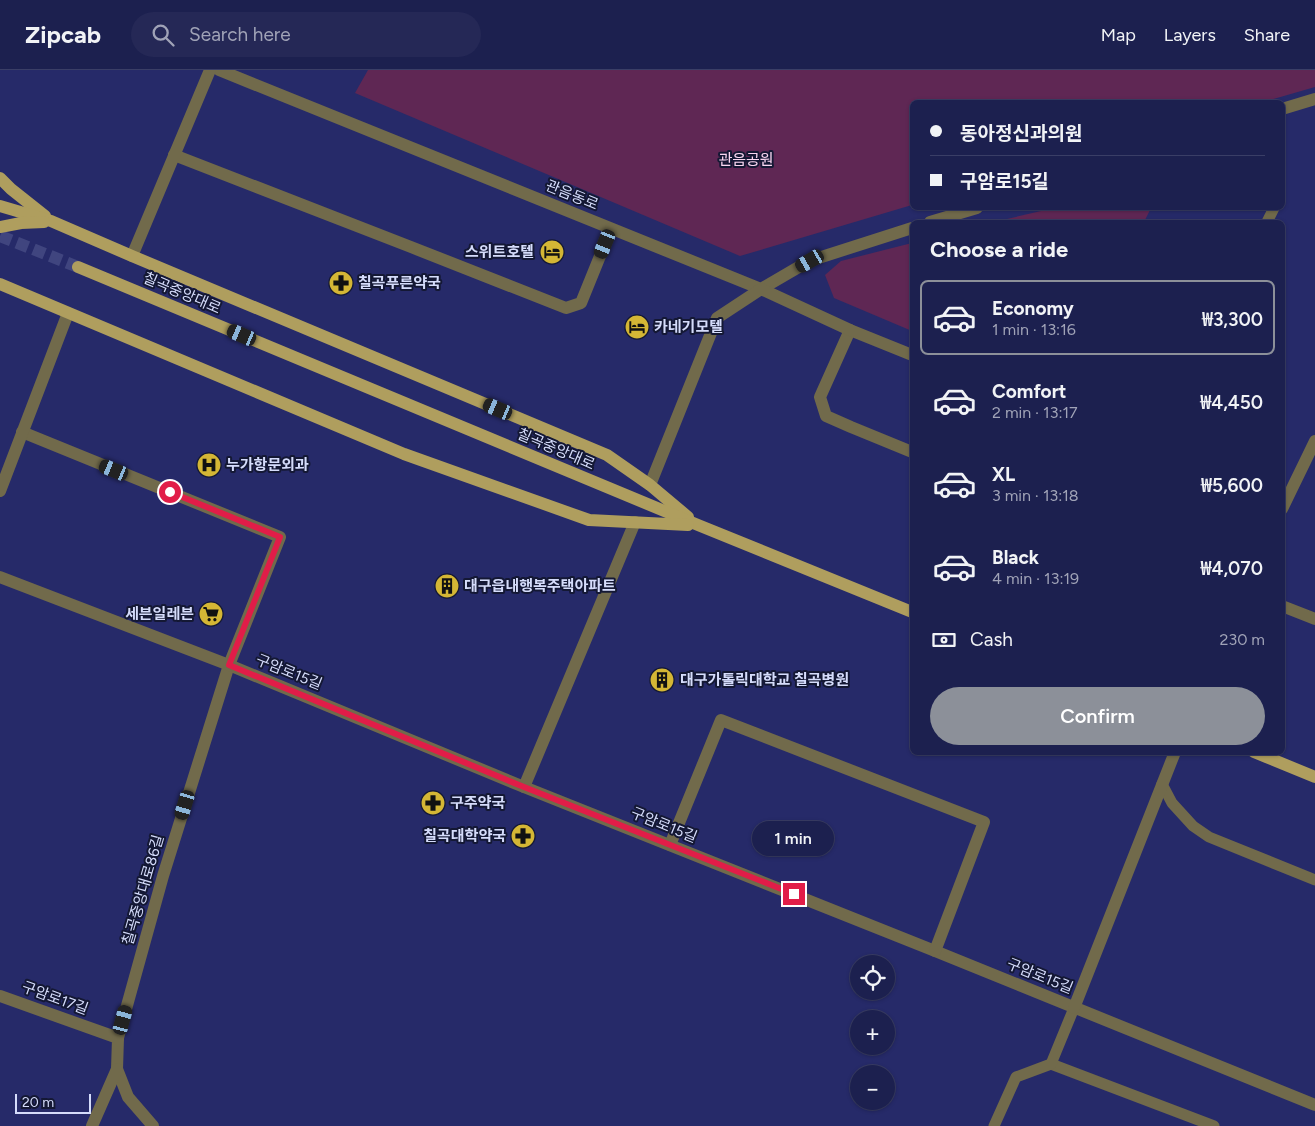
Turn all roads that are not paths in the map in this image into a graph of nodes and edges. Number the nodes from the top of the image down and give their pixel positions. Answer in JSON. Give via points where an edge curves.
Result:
{"nodes":[{"id":1,"x":210,"y":70,"type":"edge"},
{"id":2,"x":219,"y":70,"type":"edge"},
{"id":3,"x":1315,"y":99,"type":"edge"},
{"id":4,"x":1285,"y":108,"type":"edge"},
{"id":5,"x":174,"y":155,"type":"junction"},
{"id":6,"x":0,"y":178,"type":"edge"},
{"id":7,"x":0,"y":206,"type":"edge"},
{"id":8,"x":970,"y":210,"type":"edge"},
{"id":9,"x":937,"y":220,"type":"edge"},
{"id":10,"x":51,"y":221,"type":"junction"},
{"id":11,"x":0,"y":227,"type":"edge"},
{"id":12,"x":611,"y":228,"type":"junction"},
{"id":13,"x":910,"y":229,"type":"edge"},
{"id":14,"x":132,"y":256,"type":"junction"},
{"id":15,"x":78,"y":267,"type":"tunnel mouth"},
{"id":16,"x":0,"y":284,"type":"edge"},
{"id":17,"x":761,"y":289,"type":"junction"},
{"id":18,"x":68,"y":313,"type":"junction"},
{"id":19,"x":850,"y":330,"type":"junction"},
{"id":20,"x":910,"y":354,"type":"edge"},
{"id":21,"x":22,"y":432,"type":"junction"},
{"id":22,"x":1315,"y":441,"type":"edge"},
{"id":23,"x":910,"y":451,"type":"edge"},
{"id":24,"x":650,"y":485,"type":"junction"},
{"id":25,"x":0,"y":491,"type":"edge"},
{"id":26,"x":1285,"y":501,"type":"edge"},
{"id":27,"x":635,"y":522,"type":"junction"},
{"id":28,"x":698,"y":525,"type":"junction"},
{"id":29,"x":0,"y":576,"type":"edge"},
{"id":30,"x":1285,"y":607,"type":"edge"},
{"id":31,"x":910,"y":611,"type":"edge"},
{"id":32,"x":1315,"y":619,"type":"edge"},
{"id":33,"x":229,"y":665,"type":"junction"},
{"id":34,"x":1174,"y":755,"type":"edge"},
{"id":35,"x":1261,"y":755,"type":"edge"},
{"id":36,"x":1315,"y":777,"type":"edge"},
{"id":37,"x":1162,"y":784,"type":"junction"},
{"id":38,"x":524,"y":787,"type":"junction"},
{"id":39,"x":670,"y":845,"type":"junction"},
{"id":40,"x":1315,"y":880,"type":"edge"},
{"id":41,"x":935,"y":951,"type":"junction"},
{"id":42,"x":0,"y":996,"type":"edge"},
{"id":43,"x":1074,"y":1008,"type":"junction"},
{"id":44,"x":118,"y":1038,"type":"junction"},
{"id":45,"x":1051,"y":1064,"type":"junction"},
{"id":46,"x":117,"y":1069,"type":"junction"},
{"id":47,"x":1315,"y":1105,"type":"edge"},
{"id":48,"x":92,"y":1126,"type":"edge"},
{"id":49,"x":153,"y":1126,"type":"edge"},
{"id":50,"x":994,"y":1126,"type":"edge"},
{"id":51,"x":1214,"y":1126,"type":"edge"}],
"edges":[{"from":1,"to":5,"type":"street"},
{"from":2,"to":12,"type":"street","name":"관음동로"},
{"from":3,"to":4,"type":"street"},
{"from":5,"to":12,"type":"street","via":[[566,308],[581,303]]},
{"from":5,"to":14,"type":"street"},
{"from":6,"to":10,"type":"main road"},
{"from":7,"to":10,"type":"main road"},
{"from":8,"to":9,"type":"street"},
{"from":10,"to":11,"type":"main road"},
{"from":10,"to":14,"type":"main road"},
{"from":12,"to":17,"type":"street","name":"관음동로"},
{"from":13,"to":17,"type":"street","via":[[810,261]]},
{"from":14,"to":24,"type":"main road","via":[[607,454]]},
{"from":15,"to":28,"type":"main road","name":"칠곡중앙대로"},
{"from":16,"to":18,"type":"main road"},
{"from":17,"to":19,"type":"street","name":"관음동로"},
{"from":17,"to":24,"type":"street","via":[[717,318]]},
{"from":18,"to":21,"type":"street"},
{"from":18,"to":27,"type":"main road","via":[[404,454],[589,520]]},
{"from":19,"to":20,"type":"street","name":"관음동로"},
{"from":19,"to":23,"type":"street","via":[[820,397],[826,416]]},
{"from":21,"to":25,"type":"street"},
{"from":21,"to":33,"type":"street","name":"칠곡중앙대로86길","via":[[280,537]]},
{"from":22,"to":26,"type":"street"},
{"from":24,"to":28,"type":"main road"},
{"from":27,"to":28,"type":"main road"},
{"from":27,"to":38,"type":"street"},
{"from":28,"to":31,"type":"main road","name":"칠곡중앙대로"},
{"from":29,"to":33,"type":"street","name":"구암로15길"},
{"from":30,"to":32,"type":"street"},
{"from":33,"to":38,"type":"street","name":"구암로15길"},
{"from":33,"to":44,"type":"street","name":"칠곡중앙대로86길","via":[[163,876]]},
{"from":34,"to":37,"type":"street"},
{"from":35,"to":36,"type":"main road"},
{"from":37,"to":40,"type":"lane","via":[[1172,803],[1192,826],[1210,837]]},
{"from":37,"to":43,"type":"street"},
{"from":38,"to":39,"type":"street","name":"구암로15길"},
{"from":39,"to":41,"type":"street","name":"구암로15길"},
{"from":39,"to":41,"type":"street","via":[[721,720],[984,822]]},
{"from":41,"to":43,"type":"street","name":"구암로15길"},
{"from":42,"to":44,"type":"street","name":"구암로17길"},
{"from":43,"to":45,"type":"lane"},
{"from":43,"to":47,"type":"street","name":"구암로15길"},
{"from":44,"to":46,"type":"street"},
{"from":45,"to":50,"type":"lane","via":[[1016,1077]]},
{"from":45,"to":51,"type":"lane"},
{"from":46,"to":48,"type":"street"},
{"from":46,"to":49,"type":"street","via":[[128,1097]]}]}
